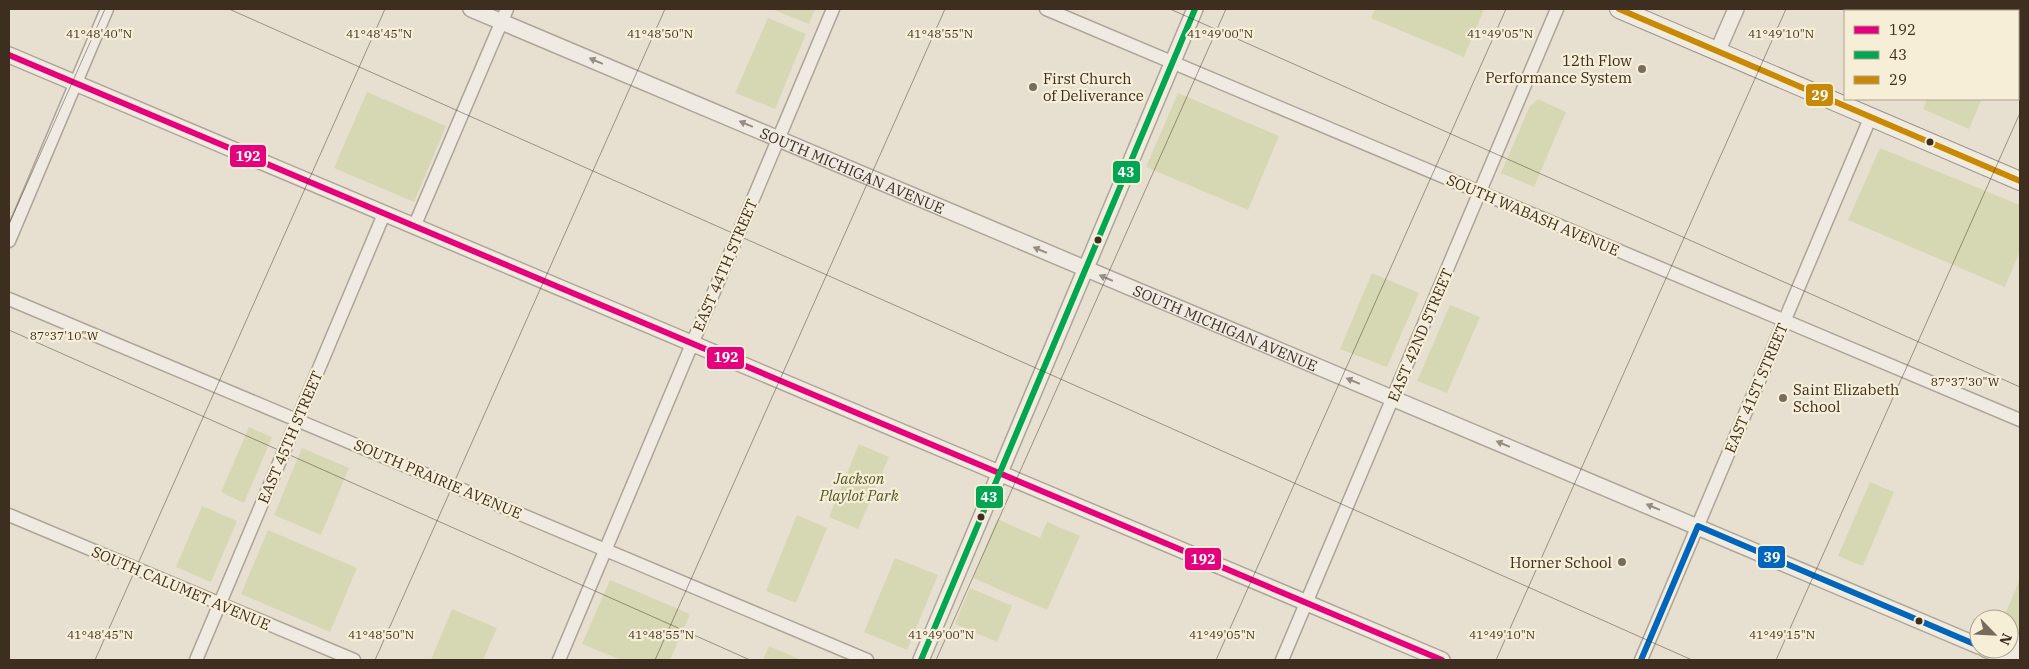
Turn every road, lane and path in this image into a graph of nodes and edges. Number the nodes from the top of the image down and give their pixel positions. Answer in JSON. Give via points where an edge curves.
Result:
{"nodes":[{"id":1,"x":107,"y":9,"type":"edge"},
{"id":2,"x":471,"y":9,"type":"edge"},
{"id":3,"x":834,"y":9,"type":"edge"},
{"id":4,"x":1046,"y":9,"type":"edge"},
{"id":5,"x":1194,"y":9,"type":"edge"},
{"id":6,"x":1557,"y":9,"type":"edge"},
{"id":7,"x":1619,"y":9,"type":"edge"},
{"id":8,"x":1736,"y":9,"type":"edge"},
{"id":9,"x":504,"y":15,"type":"edge"},
{"id":10,"x":1718,"y":50,"type":"junction"},
{"id":11,"x":9,"y":56,"type":"edge"},
{"id":12,"x":1172,"y":62,"type":"junction"},
{"id":13,"x":75,"y":84,"type":"junction"},
{"id":14,"x":1871,"y":116,"type":"junction"},
{"id":15,"x":779,"y":138,"type":"junction"},
{"id":16,"x":2020,"y":180,"type":"edge"},
{"id":17,"x":1480,"y":192,"type":"junction"},
{"id":18,"x":384,"y":214,"type":"junction"},
{"id":19,"x":414,"y":227,"type":"junction"},
{"id":20,"x":9,"y":241,"type":"edge"},
{"id":21,"x":1085,"y":269,"type":"junction"},
{"id":22,"x":9,"y":299,"type":"edge"},
{"id":23,"x":1785,"y":321,"type":"junction"},
{"id":24,"x":692,"y":344,"type":"junction"},
{"id":25,"x":1393,"y":398,"type":"junction"},
{"id":26,"x":297,"y":420,"type":"junction"},
{"id":27,"x":2020,"y":420,"type":"edge"},
{"id":28,"x":999,"y":474,"type":"junction"},
{"id":29,"x":9,"y":515,"type":"edge"},
{"id":30,"x":1698,"y":526,"type":"junction"},
{"id":31,"x":605,"y":550,"type":"junction"},
{"id":32,"x":1306,"y":603,"type":"junction"},
{"id":33,"x":220,"y":604,"type":"junction"},
{"id":34,"x":2020,"y":640,"type":"edge"},
{"id":35,"x":1969,"y":642,"type":"edge"},
{"id":36,"x":196,"y":660,"type":"edge"},
{"id":37,"x":354,"y":660,"type":"edge"},
{"id":38,"x":559,"y":660,"type":"edge"},
{"id":39,"x":866,"y":660,"type":"edge"},
{"id":40,"x":921,"y":660,"type":"edge"},
{"id":41,"x":1282,"y":660,"type":"edge"},
{"id":42,"x":1442,"y":660,"type":"edge"},
{"id":43,"x":1641,"y":660,"type":"edge"},
{"id":44,"x":2012,"y":660,"type":"edge"}],
"edges":[{"from":1,"to":13,"type":"street"},
{"from":2,"to":9,"type":"street","name":"SOUTH MICHIGAN AVENUE"},
{"from":3,"to":15,"type":"street","name":"EAST 44TH STREET"},
{"from":4,"to":12,"type":"street","name":"SOUTH WABASH AVENUE"},
{"from":5,"to":12,"type":"street"},
{"from":6,"to":17,"type":"street","name":"EAST 42ND STREET"},
{"from":7,"to":10,"type":"main road"},
{"from":8,"to":10,"type":"street"},
{"from":15,"to":9,"type":"street","name":"SOUTH MICHIGAN AVENUE","one_way":true},
{"from":9,"to":19,"type":"street"},
{"from":10,"to":14,"type":"main road"},
{"from":11,"to":13,"type":"street"},
{"from":12,"to":17,"type":"street","name":"SOUTH WABASH AVENUE"},
{"from":12,"to":21,"type":"street"},
{"from":13,"to":18,"type":"street"},
{"from":13,"to":20,"type":"street"},
{"from":14,"to":16,"type":"main road"},
{"from":14,"to":23,"type":"street","name":"EAST 41ST STREET"},
{"from":21,"to":15,"type":"street","name":"SOUTH MICHIGAN AVENUE","one_way":true},
{"from":15,"to":24,"type":"street","name":"EAST 44TH STREET"},
{"from":17,"to":23,"type":"street","name":"SOUTH WABASH AVENUE"},
{"from":17,"to":25,"type":"street","name":"EAST 42ND STREET"},
{"from":18,"to":19,"type":"street"},
{"from":18,"to":26,"type":"street","name":"EAST 45TH STREET"},
{"from":19,"to":24,"type":"street"},
{"from":25,"to":21,"type":"street","name":"SOUTH MICHIGAN AVENUE","one_way":true},
{"from":21,"to":28,"type":"street"},
{"from":22,"to":26,"type":"street","name":"SOUTH PRAIRIE AVENUE"},
{"from":23,"to":27,"type":"street","name":"SOUTH WABASH AVENUE"},
{"from":23,"to":30,"type":"street","name":"EAST 41ST STREET"},
{"from":24,"to":28,"type":"street"},
{"from":24,"to":31,"type":"street","name":"EAST 44TH STREET"},
{"from":30,"to":25,"type":"street","name":"SOUTH MICHIGAN AVENUE","one_way":true},
{"from":25,"to":32,"type":"street","name":"EAST 42ND STREET"},
{"from":26,"to":31,"type":"street","name":"SOUTH PRAIRIE AVENUE"},
{"from":26,"to":33,"type":"street","name":"EAST 45TH STREET"},
{"from":28,"to":32,"type":"street"},
{"from":28,"to":40,"type":"street"},
{"from":29,"to":33,"type":"street","name":"SOUTH CALUMET AVENUE"},
{"from":30,"to":35,"type":"street","name":"SOUTH MICHIGAN AVENUE"},
{"from":30,"to":43,"type":"street","name":"EAST 41ST STREET"},
{"from":31,"to":38,"type":"street","name":"EAST 44TH STREET"},
{"from":31,"to":39,"type":"street","name":"SOUTH PRAIRIE AVENUE"},
{"from":32,"to":41,"type":"street","name":"EAST 42ND STREET"},
{"from":32,"to":42,"type":"street"},
{"from":33,"to":36,"type":"street","name":"EAST 45TH STREET"},
{"from":33,"to":37,"type":"street","name":"SOUTH CALUMET AVENUE"},
{"from":34,"to":44,"type":"street"}]}
